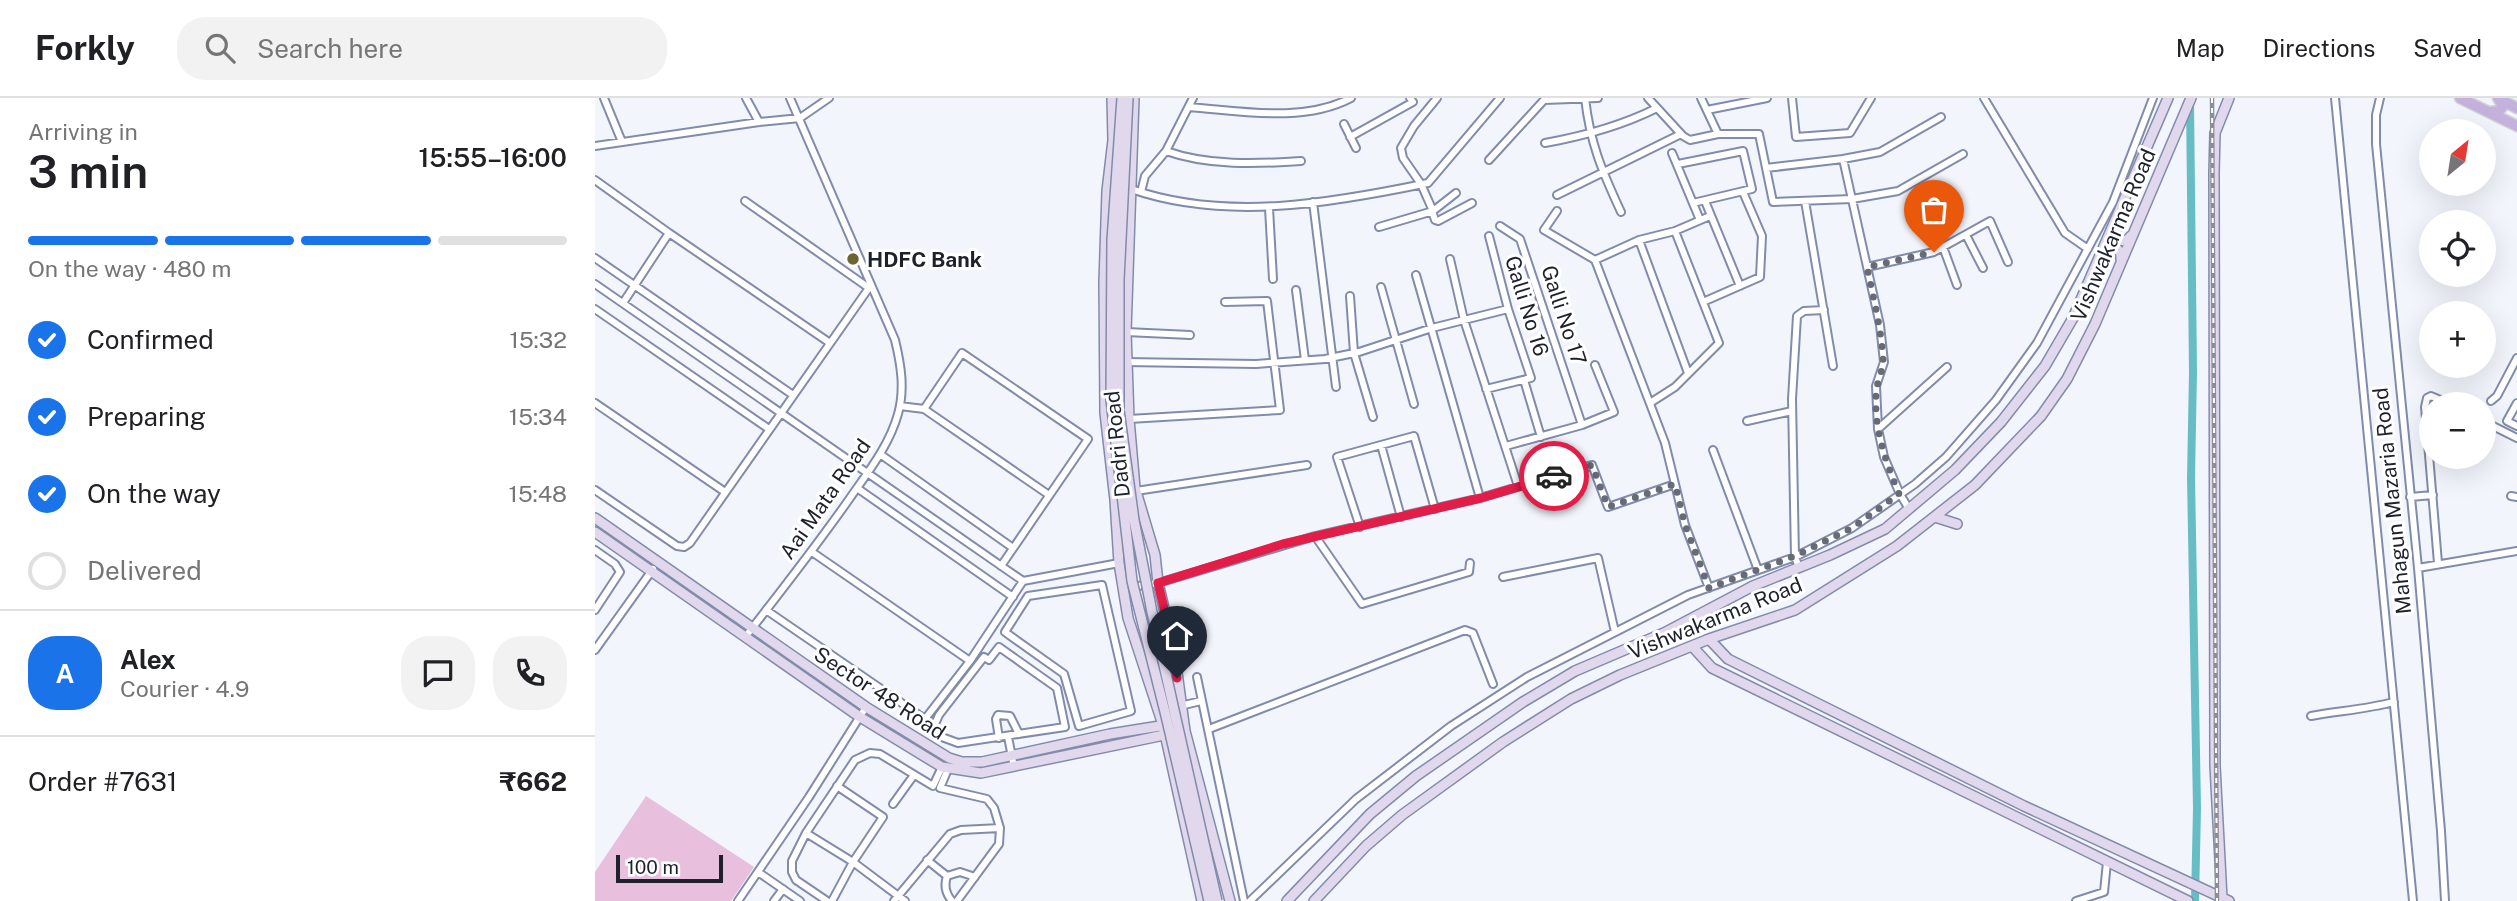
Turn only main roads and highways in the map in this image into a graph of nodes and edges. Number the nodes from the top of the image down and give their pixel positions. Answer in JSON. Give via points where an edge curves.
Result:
{"nodes":[{"id":1,"x":2460,"y":98,"type":"edge"},
{"id":2,"x":2497,"y":98,"type":"edge"},
{"id":3,"x":2517,"y":108,"type":"edge"},
{"id":4,"x":2490,"y":113,"type":"junction"},
{"id":5,"x":2517,"y":126,"type":"edge"}],
"edges":[{"from":1,"to":4,"type":"main road"},
{"from":2,"to":3,"type":"main road"},
{"from":2,"to":4,"type":"main road","via":[[2503,106]]},
{"from":4,"to":5,"type":"main road"}]}
